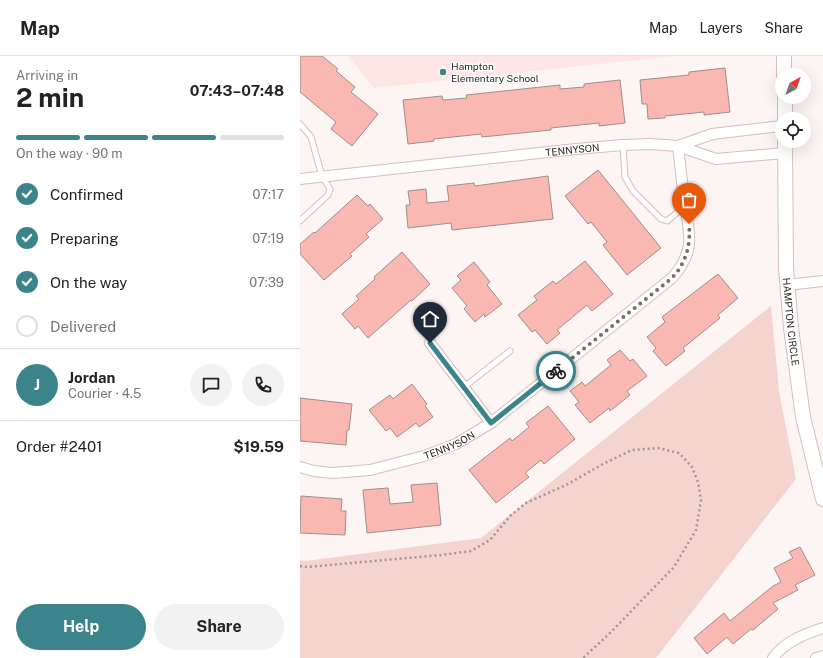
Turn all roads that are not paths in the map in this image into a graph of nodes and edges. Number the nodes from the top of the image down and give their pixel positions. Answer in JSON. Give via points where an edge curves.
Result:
{"nodes":[{"id":1,"x":784,"y":56,"type":"edge"},
{"id":2,"x":784,"y":68,"type":"edge"},
{"id":3,"x":300,"y":125,"type":"edge"},
{"id":4,"x":775,"y":127,"type":"edge"},
{"id":5,"x":624,"y":145,"type":"junction"},
{"id":6,"x":678,"y":146,"type":"junction"},
{"id":7,"x":778,"y":148,"type":"edge"},
{"id":8,"x":784,"y":148,"type":"edge"},
{"id":9,"x":322,"y":176,"type":"junction"},
{"id":10,"x":300,"y":179,"type":"edge"},
{"id":11,"x":685,"y":206,"type":"junction"},
{"id":12,"x":300,"y":221,"type":"edge"},
{"id":13,"x":823,"y":281,"type":"edge"},
{"id":14,"x":787,"y":285,"type":"junction"},
{"id":15,"x":430,"y":343,"type":"dead end"},
{"id":16,"x":510,"y":351,"type":"dead end"},
{"id":17,"x":464,"y":387,"type":"junction"},
{"id":18,"x":491,"y":423,"type":"junction"},
{"id":19,"x":300,"y":467,"type":"edge"},
{"id":20,"x":823,"y":499,"type":"edge"},
{"id":21,"x":823,"y":628,"type":"edge"},
{"id":22,"x":823,"y":656,"type":"edge"},
{"id":23,"x":773,"y":658,"type":"edge"},
{"id":24,"x":816,"y":658,"type":"edge"}],
"edges":[{"from":1,"to":2,"type":"street"},
{"from":3,"to":9,"type":"lane","via":[[311,138]]},
{"from":4,"to":6,"type":"street","name":"TENNYSON","via":[[712,134]]},
{"from":5,"to":6,"type":"street","name":"TENNYSON"},
{"from":5,"to":9,"type":"street","name":"TENNYSON"},
{"from":5,"to":11,"type":"lane","via":[[625,177],[633,191],[661,219],[667,221]]},
{"from":6,"to":7,"type":"street","name":"TENNYSON","via":[[716,159]]},
{"from":6,"to":11,"type":"street","name":"TENNYSON"},
{"from":8,"to":14,"type":"street","name":"HAMPTON CIRCLE"},
{"from":9,"to":10,"type":"street","name":"TENNYSON"},
{"from":9,"to":12,"type":"lane","via":[[330,189],[328,195]]},
{"from":11,"to":18,"type":"street","name":"TENNYSON","via":[[690,236],[685,260],[679,271]]},
{"from":13,"to":14,"type":"street"},
{"from":14,"to":20,"type":"street","name":"HAMPTON CIRCLE","via":[[798,388]]},
{"from":15,"to":17,"type":"street"},
{"from":16,"to":17,"type":"lane"},
{"from":17,"to":18,"type":"street"},
{"from":18,"to":19,"type":"street","name":"TENNYSON","via":[[441,451],[370,470],[332,473]]},
{"from":21,"to":23,"type":"street","via":[[793,641],[778,651]]},
{"from":22,"to":24,"type":"street"}]}
